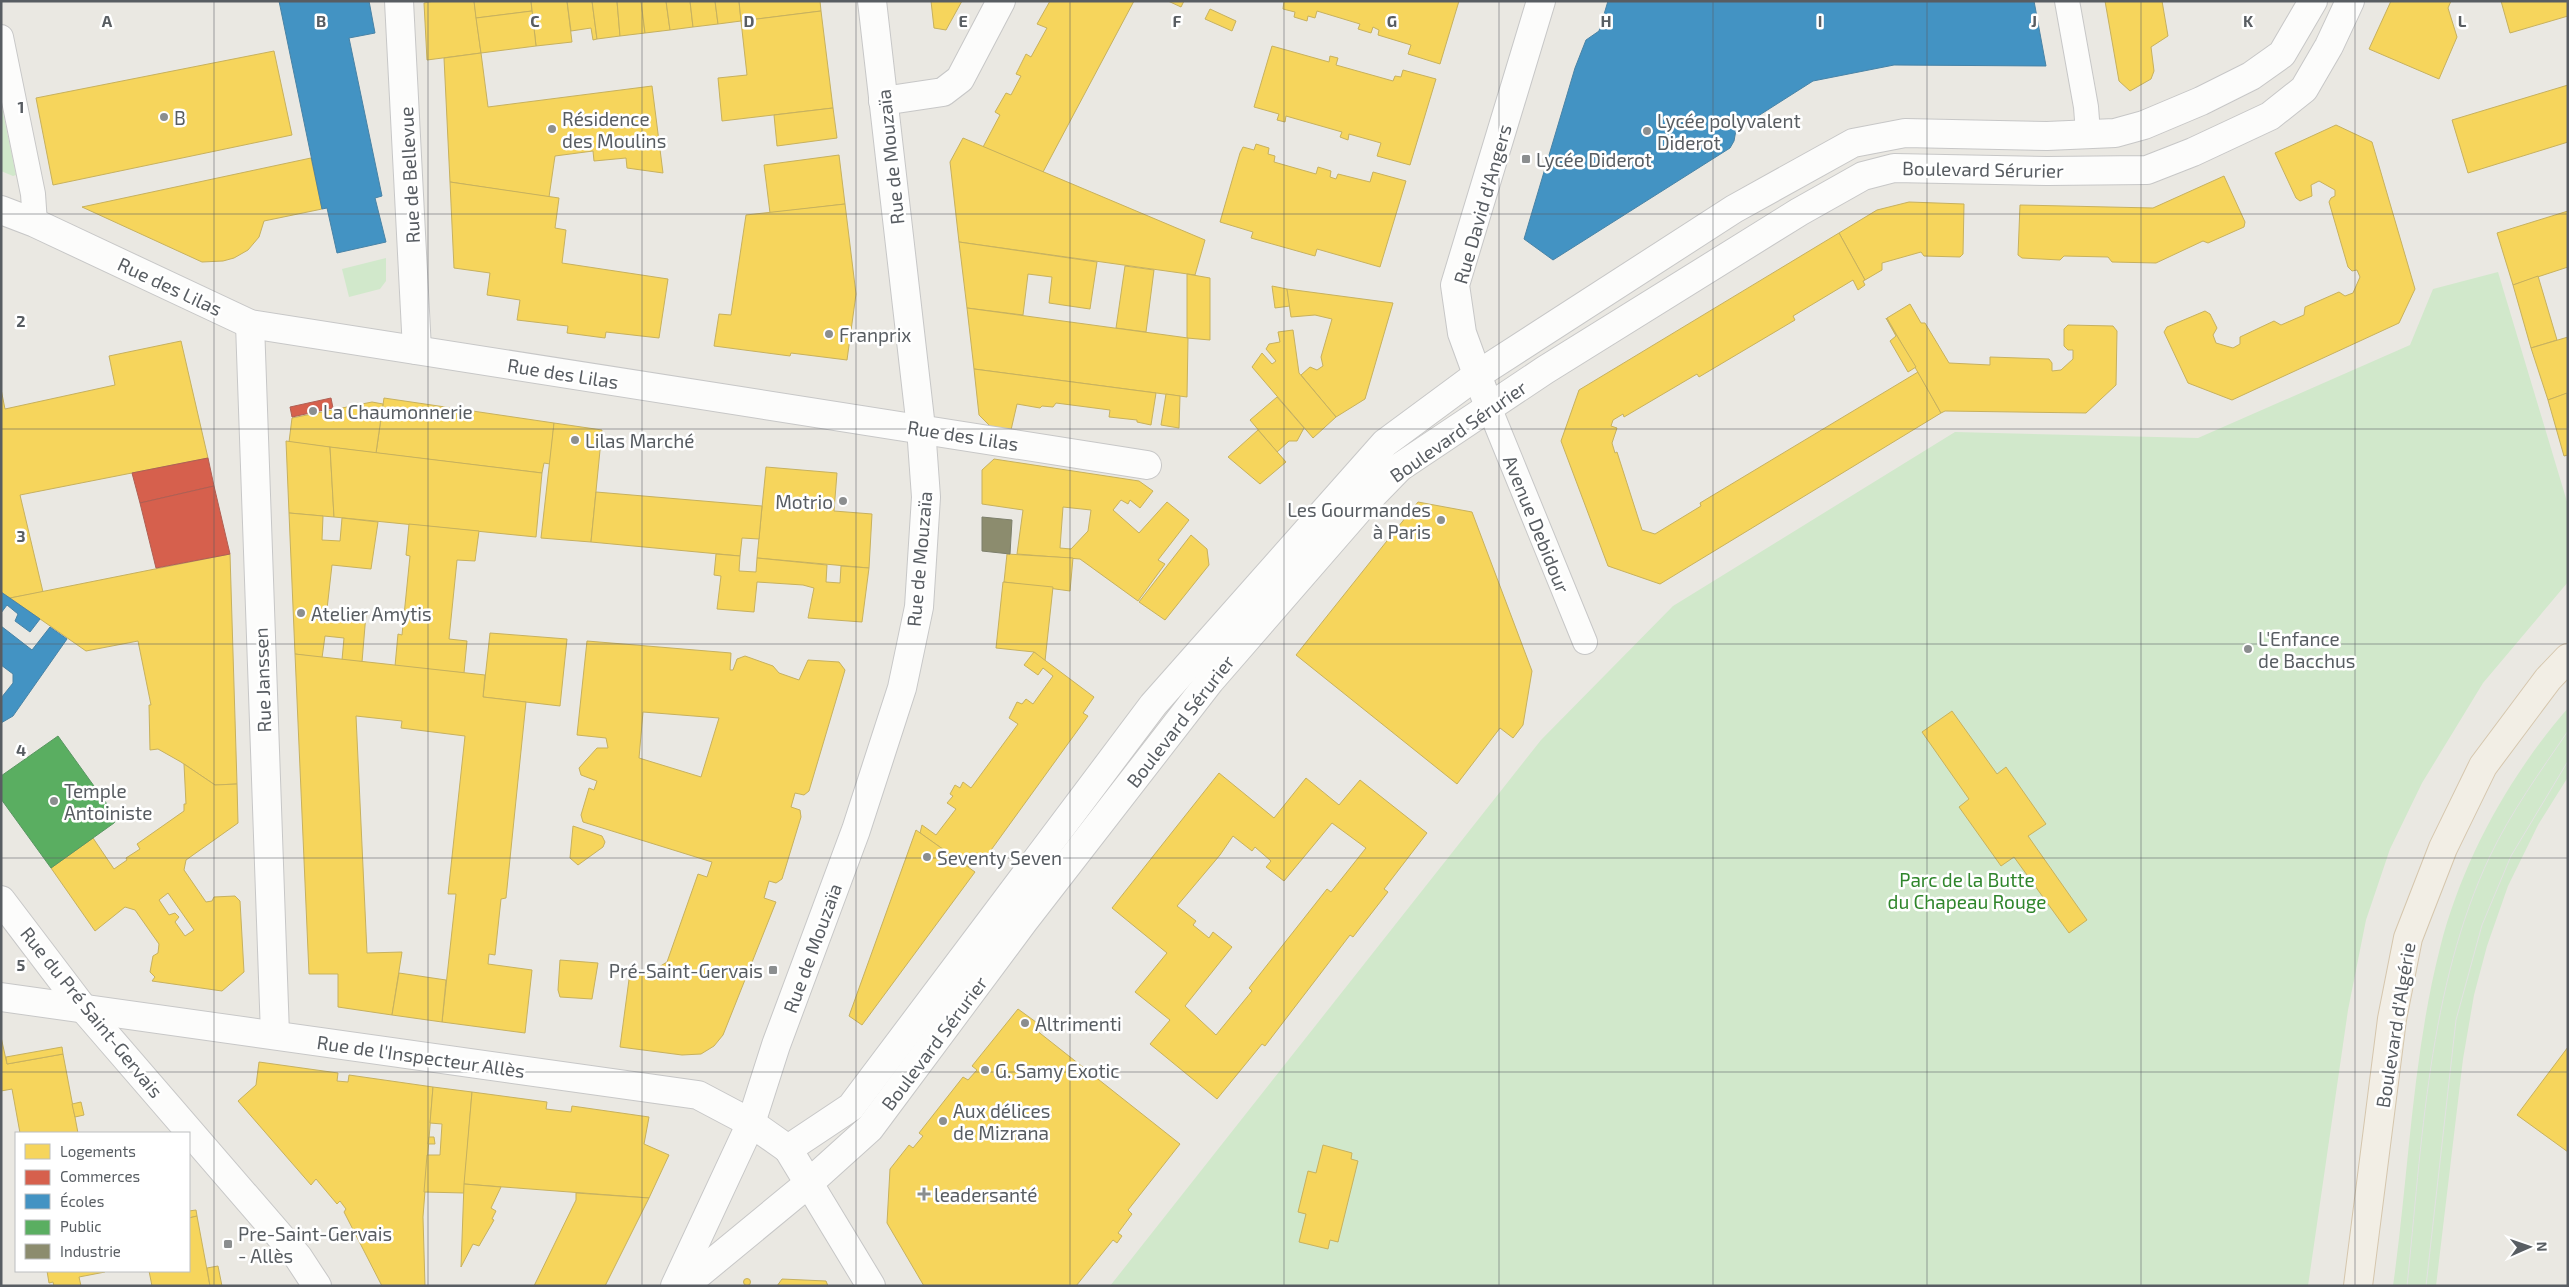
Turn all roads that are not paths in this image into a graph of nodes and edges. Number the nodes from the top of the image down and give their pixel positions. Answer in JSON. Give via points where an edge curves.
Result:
{"nodes":[{"id":1,"x":399,"y":1,"type":"edge"},
{"id":2,"x":872,"y":1,"type":"edge"},
{"id":3,"x":1002,"y":1,"type":"edge"},
{"id":4,"x":1541,"y":1,"type":"edge"},
{"id":5,"x":2067,"y":1,"type":"edge"},
{"id":6,"x":2313,"y":1,"type":"edge"},
{"id":7,"x":2350,"y":1,"type":"edge"},
{"id":8,"x":1,"y":37,"type":"edge"},
{"id":9,"x":884,"y":101,"type":"junction"},
{"id":10,"x":2088,"y":133,"type":"junction"},
{"id":11,"x":1,"y":210,"type":"edge"},
{"id":12,"x":35,"y":223,"type":"junction"},
{"id":13,"x":250,"y":324,"type":"junction"},
{"id":14,"x":416,"y":350,"type":"junction"},
{"id":15,"x":1477,"y":375,"type":"junction"},
{"id":16,"x":1489,"y":407,"type":"junction"},
{"id":17,"x":921,"y":428,"type":"junction"},
{"id":18,"x":1147,"y":465,"type":"dead end"},
{"id":19,"x":1586,"y":642,"type":"dead end"},
{"id":20,"x":2568,"y":658,"type":"edge"},
{"id":21,"x":1,"y":900,"type":"edge"},
{"id":22,"x":1,"y":997,"type":"edge"},
{"id":23,"x":83,"y":1008,"type":"junction"},
{"id":24,"x":275,"y":1035,"type":"junction"},
{"id":25,"x":750,"y":1124,"type":"junction"},
{"id":26,"x":788,"y":1149,"type":"junction"},
{"id":27,"x":809,"y":1183,"type":"junction"},
{"id":28,"x":316,"y":1286,"type":"edge"},
{"id":29,"x":675,"y":1286,"type":"edge"},
{"id":30,"x":684,"y":1286,"type":"edge"},
{"id":31,"x":871,"y":1286,"type":"edge"},
{"id":32,"x":2358,"y":1286,"type":"edge"}],
"edges":[{"from":1,"to":14,"type":"street","name":"Rue de Bellevue","via":[[417,316]]},
{"from":2,"to":9,"type":"street","name":"Rue de Mouzaïa"},
{"from":3,"to":9,"type":"street","via":[[960,79],[943,92]]},
{"from":4,"to":15,"type":"street","name":"Rue David d'Angers","via":[[1455,285],[1462,333]]},
{"from":5,"to":10,"type":"street"},
{"from":6,"to":10,"type":"street","name":"Boulevard Sérurier","via":[[2282,54],[2251,76],[2144,125],[2116,133]]},
{"from":7,"to":16,"type":"street","name":"Boulevard Sérurier","via":[[2304,89],[2270,116],[2147,170],[1894,168],[1863,176],[1798,212]]},
{"from":8,"to":12,"type":"street","via":[[33,194]]},
{"from":9,"to":17,"type":"street","name":"Rue de Mouzaïa"},
{"from":10,"to":15,"type":"street","name":"Boulevard Sérurier","via":[[2047,136],[1905,132],[1852,143],[1734,209]]},
{"from":11,"to":12,"type":"street","name":"Rue des Lilas"},
{"from":12,"to":13,"type":"street","name":"Rue des Lilas"},
{"from":13,"to":14,"type":"street","name":"Rue des Lilas"},
{"from":13,"to":24,"type":"street","name":"Rue Janssen"},
{"from":14,"to":17,"type":"street","name":"Rue des Lilas"},
{"from":15,"to":16,"type":"street","name":"Rue David d'Angers"},
{"from":15,"to":26,"type":"street","name":"Boulevard Sérurier","via":[[1385,443],[1365,464],[1153,705],[851,1107]]},
{"from":16,"to":19,"type":"street","name":"Avenue Debidour"},
{"from":16,"to":27,"type":"street","name":"Boulevard Sérurier","via":[[1400,467],[1362,506],[1210,680],[870,1128]]},
{"from":17,"to":18,"type":"street","name":"Rue des Lilas"},
{"from":17,"to":25,"type":"street","name":"Rue de Mouzaïa","via":[[926,497],[919,607],[902,688],[856,830]]},
{"from":20,"to":32,"type":"main road","name":"Boulevard d'Algérie","via":[[2548,679],[2483,766],[2442,848],[2408,938],[2392,1019]]},
{"from":21,"to":23,"type":"street","name":"Rue du Pré Saint-Gervais"},
{"from":22,"to":23,"type":"street","name":"Rue de l'Inspecteur Allès"},
{"from":23,"to":24,"type":"street","name":"Rue de l'Inspecteur Allès"},
{"from":23,"to":28,"type":"street","name":"Rue du Pré Saint-Gervais","via":[[298,1256]]},
{"from":24,"to":25,"type":"street","name":"Rue de l'Inspecteur Allès","via":[[698,1094]]},
{"from":25,"to":26,"type":"street","name":"Rue de l'Inspecteur Allès"},
{"from":25,"to":29,"type":"street"},
{"from":26,"to":27,"type":"street","name":"Rue de l'Inspecteur Allès"},
{"from":27,"to":30,"type":"street","name":"Boulevard Sérurier"},
{"from":27,"to":31,"type":"street","name":"Rue de l'Inspecteur Allès"}]}
